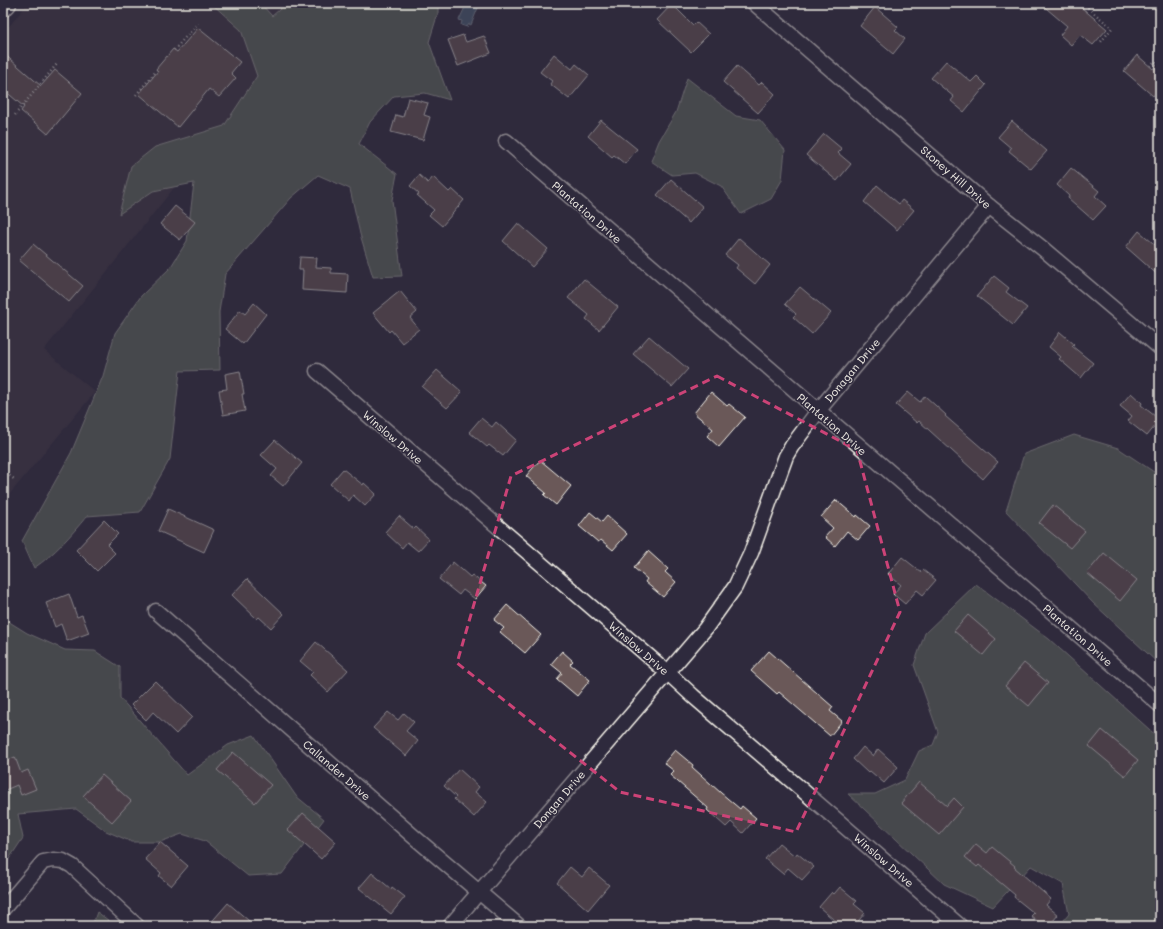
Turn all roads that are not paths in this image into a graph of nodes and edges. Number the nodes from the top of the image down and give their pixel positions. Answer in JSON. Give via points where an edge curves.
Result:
{"nodes":[{"id":1,"x":754,"y":3,"type":"edge"},
{"id":2,"x":506,"y":141,"type":"dead end"},
{"id":3,"x":989,"y":206,"type":"junction"},
{"id":4,"x":1160,"y":348,"type":"edge"},
{"id":5,"x":317,"y":371,"type":"dead end"},
{"id":6,"x":818,"y":411,"type":"junction"},
{"id":7,"x":156,"y":611,"type":"dead end"},
{"id":8,"x":668,"y":672,"type":"junction"},
{"id":9,"x":1160,"y":705,"type":"edge"},
{"id":10,"x":479,"y":891,"type":"junction"},
{"id":11,"x":3,"y":909,"type":"edge"},
{"id":12,"x":136,"y":926,"type":"edge"},
{"id":13,"x":450,"y":926,"type":"edge"},
{"id":14,"x":519,"y":926,"type":"edge"},
{"id":15,"x":960,"y":926,"type":"edge"}],
"edges":[{"from":1,"to":3,"type":"street","name":"Stoney Hill Drive"},
{"from":2,"to":6,"type":"street","name":"Plantation Drive"},
{"from":3,"to":4,"type":"street","name":"Stoney Hill Drive"},
{"from":3,"to":6,"type":"street","name":"Donagan Drive"},
{"from":5,"to":8,"type":"street","name":"Winslow Drive"},
{"from":6,"to":8,"type":"street","name":"Donagan Drive","via":[[786,456],[751,553],[735,587],[705,629]]},
{"from":6,"to":9,"type":"street","name":"Plantation Drive"},
{"from":7,"to":10,"type":"street","name":"Callander Drive","via":[[412,836]]},
{"from":8,"to":10,"type":"street","name":"Dongan Drive"},
{"from":8,"to":15,"type":"street","name":"Winslow Drive"},
{"from":10,"to":13,"type":"street","name":"Dongan Drive"},
{"from":10,"to":14,"type":"street","name":"Callander Drive"},
{"from":11,"to":12,"type":"street","via":[[43,862],[63,861],[72,866]]}]}
